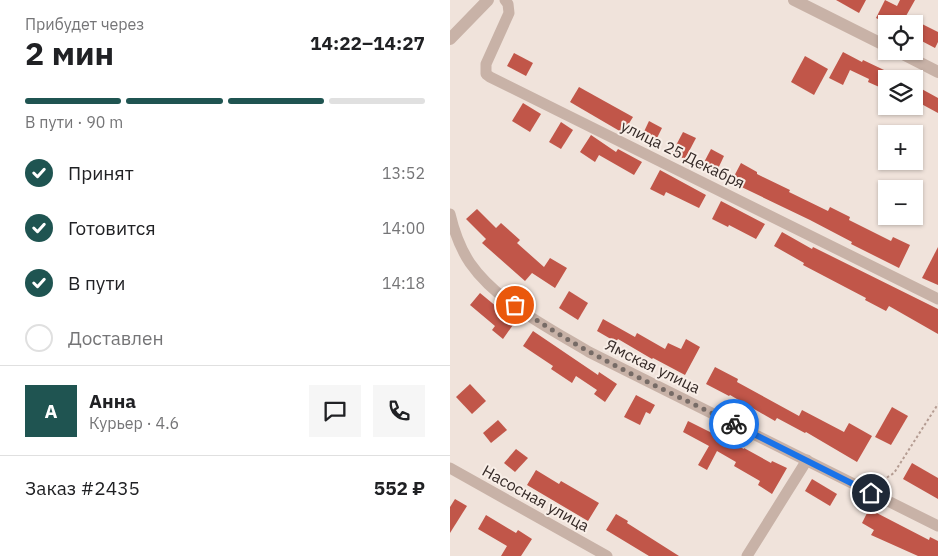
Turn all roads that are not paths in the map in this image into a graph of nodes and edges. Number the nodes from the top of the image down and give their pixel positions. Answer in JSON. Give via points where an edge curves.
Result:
{"nodes":[{"id":1,"x":488,"y":0,"type":"edge"},
{"id":2,"x":505,"y":0,"type":"edge"},
{"id":3,"x":794,"y":0,"type":"edge"},
{"id":4,"x":450,"y":39,"type":"edge"},
{"id":5,"x":878,"y":42,"type":"edge"},
{"id":6,"x":915,"y":60,"type":"edge"},
{"id":7,"x":938,"y":72,"type":"edge"},
{"id":8,"x":450,"y":214,"type":"edge"},
{"id":9,"x":938,"y":299,"type":"edge"},
{"id":10,"x":807,"y":460,"type":"junction"},
{"id":11,"x":450,"y":468,"type":"edge"},
{"id":12,"x":938,"y":526,"type":"edge"},
{"id":13,"x":607,"y":556,"type":"edge"},
{"id":14,"x":747,"y":556,"type":"edge"}],
"edges":[{"from":1,"to":4,"type":"street"},
{"from":2,"to":9,"type":"street","name":"улица 25 Декабря","via":[[509,13],[486,64],[486,74],[490,77]]},
{"from":3,"to":5,"type":"street"},
{"from":6,"to":7,"type":"street"},
{"from":8,"to":10,"type":"street","name":"Ямская улица","via":[[458,240],[475,268],[487,282],[536,320],[589,352]]},
{"from":10,"to":12,"type":"street","name":"Ямская улица"},
{"from":10,"to":14,"type":"street"},
{"from":11,"to":13,"type":"street","name":"Насосная улица"}]}
